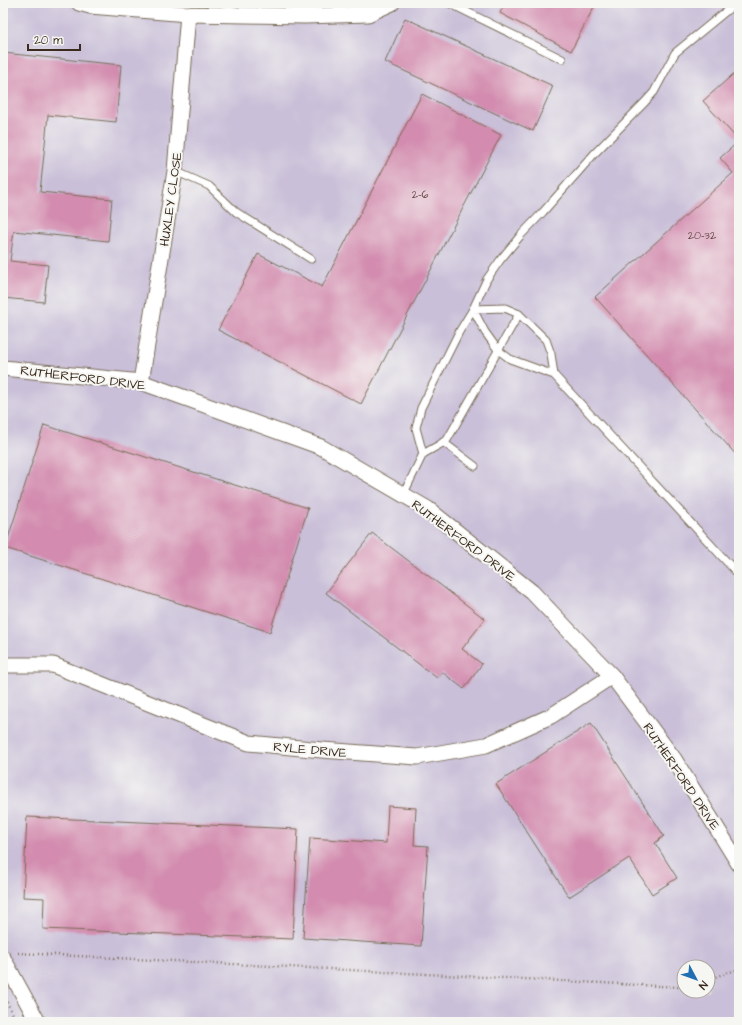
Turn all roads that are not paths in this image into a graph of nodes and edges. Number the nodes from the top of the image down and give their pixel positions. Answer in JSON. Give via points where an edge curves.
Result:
{"nodes":[{"id":1,"x":79,"y":3,"type":"edge"},
{"id":2,"x":392,"y":3,"type":"edge"},
{"id":3,"x":449,"y":3,"type":"edge"},
{"id":4,"x":736,"y":3,"type":"edge"},
{"id":5,"x":188,"y":14,"type":"junction"},
{"id":6,"x":562,"y":59,"type":"dead end"},
{"id":7,"x":176,"y":171,"type":"junction"},
{"id":8,"x":311,"y":259,"type":"dead end"},
{"id":9,"x":473,"y":309,"type":"junction"},
{"id":10,"x":519,"y":314,"type":"junction"},
{"id":11,"x":498,"y":350,"type":"junction"},
{"id":12,"x":3,"y":368,"type":"edge"},
{"id":13,"x":554,"y":375,"type":"junction"},
{"id":14,"x":141,"y":382,"type":"junction"},
{"id":15,"x":443,"y":442,"type":"junction"},
{"id":16,"x":423,"y":454,"type":"junction"},
{"id":17,"x":475,"y":466,"type":"dead end"},
{"id":18,"x":403,"y":495,"type":"junction"},
{"id":19,"x":739,"y":575,"type":"edge"},
{"id":20,"x":3,"y":665,"type":"edge"},
{"id":21,"x":612,"y":676,"type":"junction"},
{"id":22,"x":739,"y":864,"type":"edge"},
{"id":23,"x":8,"y":956,"type":"edge"},
{"id":24,"x":32,"y":1020,"type":"edge"}],
"edges":[{"from":1,"to":5,"type":"street"},
{"from":2,"to":5,"type":"street","via":[[368,14]]},
{"from":3,"to":6,"type":"lane"},
{"from":4,"to":9,"type":"lane","via":[[675,53],[654,92],[594,154],[501,259],[487,279]]},
{"from":5,"to":7,"type":"street","name":"HUXLEY CLOSE"},
{"from":7,"to":8,"type":"lane","via":[[209,186],[236,212]]},
{"from":7,"to":14,"type":"street","name":"HUXLEY CLOSE"},
{"from":9,"to":10,"type":"lane","via":[[505,308]]},
{"from":9,"to":11,"type":"lane"},
{"from":9,"to":16,"type":"lane","via":[[421,408],[416,428]]},
{"from":10,"to":11,"type":"lane"},
{"from":10,"to":13,"type":"lane","via":[[546,340]]},
{"from":11,"to":13,"type":"lane","via":[[510,359]]},
{"from":11,"to":15,"type":"lane"},
{"from":12,"to":14,"type":"street","name":"RUTHERFORD DRIVE"},
{"from":13,"to":19,"type":"lane"},
{"from":14,"to":18,"type":"street","name":"RUTHERFORD DRIVE","via":[[321,447]]},
{"from":15,"to":16,"type":"lane"},
{"from":15,"to":17,"type":"lane"},
{"from":16,"to":18,"type":"lane"},
{"from":18,"to":21,"type":"street","name":"RUTHERFORD DRIVE","via":[[428,509],[532,592]]},
{"from":20,"to":21,"type":"street","name":"RYLE DRIVE","via":[[53,665],[249,743],[417,757],[486,745],[551,716]]},
{"from":21,"to":22,"type":"street","name":"RUTHERFORD DRIVE","via":[[674,759]]},
{"from":23,"to":24,"type":"street"}]}
